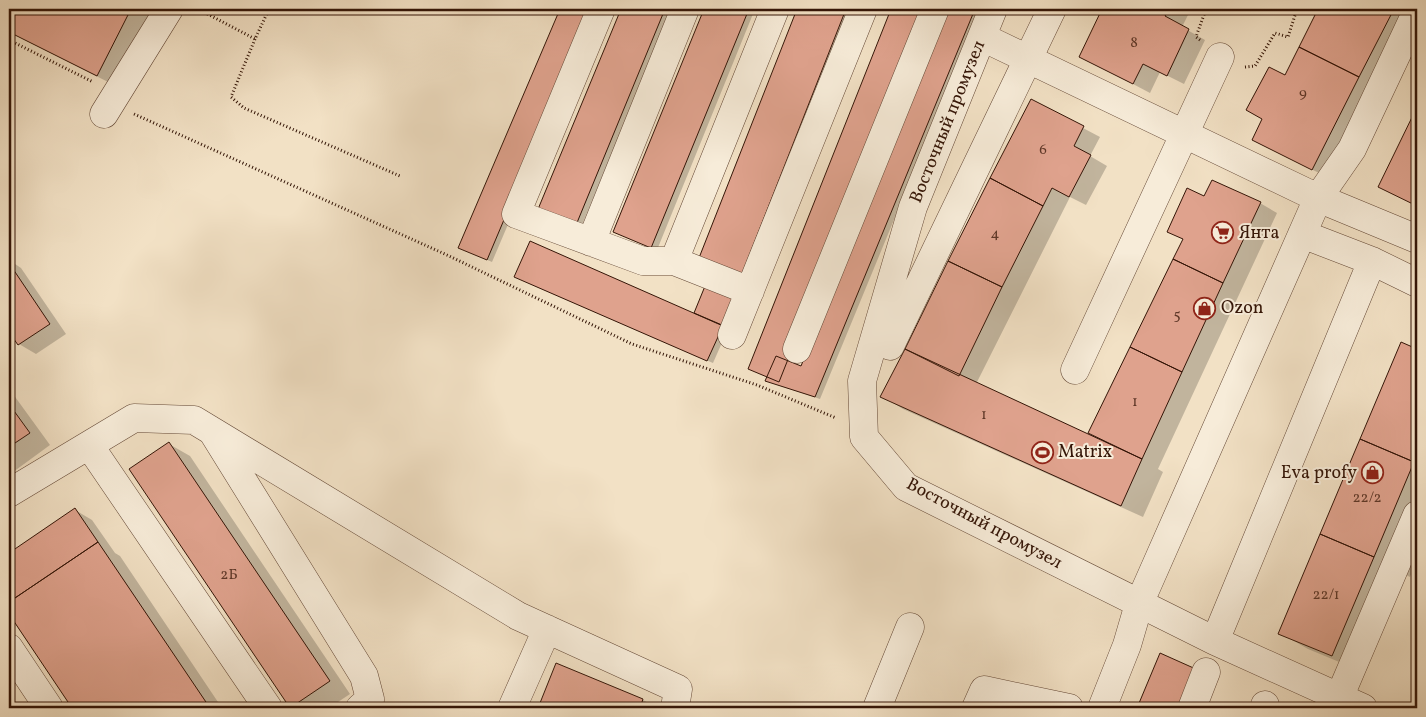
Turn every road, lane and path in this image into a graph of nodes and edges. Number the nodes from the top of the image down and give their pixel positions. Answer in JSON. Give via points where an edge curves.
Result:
{"nodes":[{"id":1,"x":168,"y":9,"type":"edge"},
{"id":2,"x":198,"y":9,"type":"edge"},
{"id":3,"x":269,"y":9,"type":"edge"},
{"id":4,"x":601,"y":9,"type":"edge"},
{"id":5,"x":685,"y":9,"type":"edge"},
{"id":6,"x":775,"y":9,"type":"edge"},
{"id":7,"x":863,"y":9,"type":"edge"},
{"id":8,"x":935,"y":9,"type":"edge"},
{"id":9,"x":993,"y":9,"type":"edge"},
{"id":10,"x":1052,"y":9,"type":"edge"},
{"id":11,"x":1297,"y":9,"type":"edge"},
{"id":12,"x":1417,"y":11,"type":"edge"},
{"id":13,"x":982,"y":37,"type":"junction"},
{"id":14,"x":255,"y":38,"type":"junction"},
{"id":15,"x":9,"y":40,"type":"edge"},
{"id":16,"x":1220,"y":57,"type":"joint"},
{"id":17,"x":1028,"y":59,"type":"junction"},
{"id":18,"x":110,"y":103,"type":"junction"},
{"id":19,"x":1184,"y":134,"type":"junction"},
{"id":20,"x":400,"y":176,"type":"dead end"},
{"id":21,"x":1318,"y":198,"type":"junction"},
{"id":22,"x":1302,"y":234,"type":"junction"},
{"id":23,"x":1417,"y":239,"type":"edge"},
{"id":24,"x":591,"y":242,"type":"junction"},
{"id":25,"x":674,"y":260,"type":"junction"},
{"id":26,"x":1372,"y":261,"type":"junction"},
{"id":27,"x":1417,"y":283,"type":"edge"},
{"id":28,"x":750,"y":290,"type":"junction"},
{"id":29,"x":732,"y":335,"type":"dead end"},
{"id":30,"x":887,"y":345,"type":"junction"},
{"id":31,"x":796,"y":349,"type":"dead end"},
{"id":32,"x":1075,"y":370,"type":"dead end"},
{"id":33,"x":863,"y":406,"type":"junction"},
{"id":34,"x":212,"y":430,"type":"junction"},
{"id":35,"x":88,"y":445,"type":"junction"},
{"id":36,"x":9,"y":493,"type":"edge"},
{"id":37,"x":1417,"y":515,"type":"edge"},
{"id":38,"x":1139,"y":604,"type":"junction"},
{"id":39,"x":910,"y":627,"type":"dead end"},
{"id":40,"x":547,"y":629,"type":"junction"},
{"id":41,"x":1215,"y":641,"type":"junction"},
{"id":42,"x":13,"y":665,"type":"edge"},
{"id":43,"x":1206,"y":672,"type":"dead end"},
{"id":44,"x":1339,"y":698,"type":"junction"},
{"id":45,"x":49,"y":708,"type":"edge"},
{"id":46,"x":268,"y":708,"type":"edge"},
{"id":47,"x":360,"y":708,"type":"edge"},
{"id":48,"x":512,"y":708,"type":"edge"},
{"id":49,"x":675,"y":708,"type":"edge"},
{"id":50,"x":877,"y":708,"type":"edge"},
{"id":51,"x":976,"y":708,"type":"edge"},
{"id":52,"x":1069,"y":708,"type":"edge"},
{"id":53,"x":1102,"y":708,"type":"edge"},
{"id":54,"x":1192,"y":708,"type":"edge"},
{"id":55,"x":1363,"y":708,"type":"edge"}],
"edges":[{"from":1,"to":18,"type":"street"},
{"from":2,"to":14,"type":"path"},
{"from":3,"to":14,"type":"path"},
{"from":4,"to":24,"type":"street","via":[[516,214]]},
{"from":5,"to":24,"type":"street"},
{"from":6,"to":25,"type":"street"},
{"from":7,"to":28,"type":"street"},
{"from":8,"to":31,"type":"street"},
{"from":9,"to":13,"type":"street","name":"Восточный промузел"},
{"from":10,"to":17,"type":"street"},
{"from":11,"to":16,"type":"path","via":[[1288,37],[1275,33],[1255,66],[1238,67]]},
{"from":12,"to":21,"type":"street","via":[[1352,149]]},
{"from":13,"to":17,"type":"street"},
{"from":13,"to":30,"type":"street","name":"Восточный промузел","via":[[913,206]]},
{"from":14,"to":20,"type":"path","via":[[231,97],[244,108]]},
{"from":15,"to":18,"type":"path"},
{"from":16,"to":19,"type":"street"},
{"from":17,"to":19,"type":"street"},
{"from":17,"to":30,"type":"street"},
{"from":18,"to":33,"type":"path","via":[[447,255],[632,344],[757,386],[834,418]]},
{"from":19,"to":21,"type":"street"},
{"from":19,"to":32,"type":"street"},
{"from":21,"to":22,"type":"street"},
{"from":21,"to":23,"type":"street"},
{"from":22,"to":26,"type":"street"},
{"from":22,"to":38,"type":"street"},
{"from":24,"to":25,"type":"street","via":[[643,261]]},
{"from":25,"to":28,"type":"street"},
{"from":26,"to":27,"type":"street"},
{"from":26,"to":41,"type":"street"},
{"from":28,"to":29,"type":"street"},
{"from":30,"to":33,"type":"street","name":"Восточный промузел","via":[[862,381]]},
{"from":33,"to":38,"type":"street","name":"Восточный промузел","via":[[864,437],[906,487]]},
{"from":34,"to":35,"type":"street","via":[[194,420],[134,418]]},
{"from":34,"to":40,"type":"street","via":[[518,616]]},
{"from":34,"to":47,"type":"street","via":[[364,676],[370,699]]},
{"from":35,"to":36,"type":"street"},
{"from":35,"to":46,"type":"street"},
{"from":37,"to":44,"type":"street"},
{"from":38,"to":41,"type":"street","name":"Восточный промузел"},
{"from":38,"to":53,"type":"street"},
{"from":39,"to":50,"type":"street"},
{"from":40,"to":48,"type":"street"},
{"from":40,"to":49,"type":"street","via":[[678,689]]},
{"from":41,"to":44,"type":"street","name":"Восточный промузел"},
{"from":42,"to":45,"type":"street"},
{"from":43,"to":54,"type":"street"},
{"from":44,"to":55,"type":"street","name":"Восточный промузел"},
{"from":51,"to":52,"type":"street","via":[[984,690]]}]}
